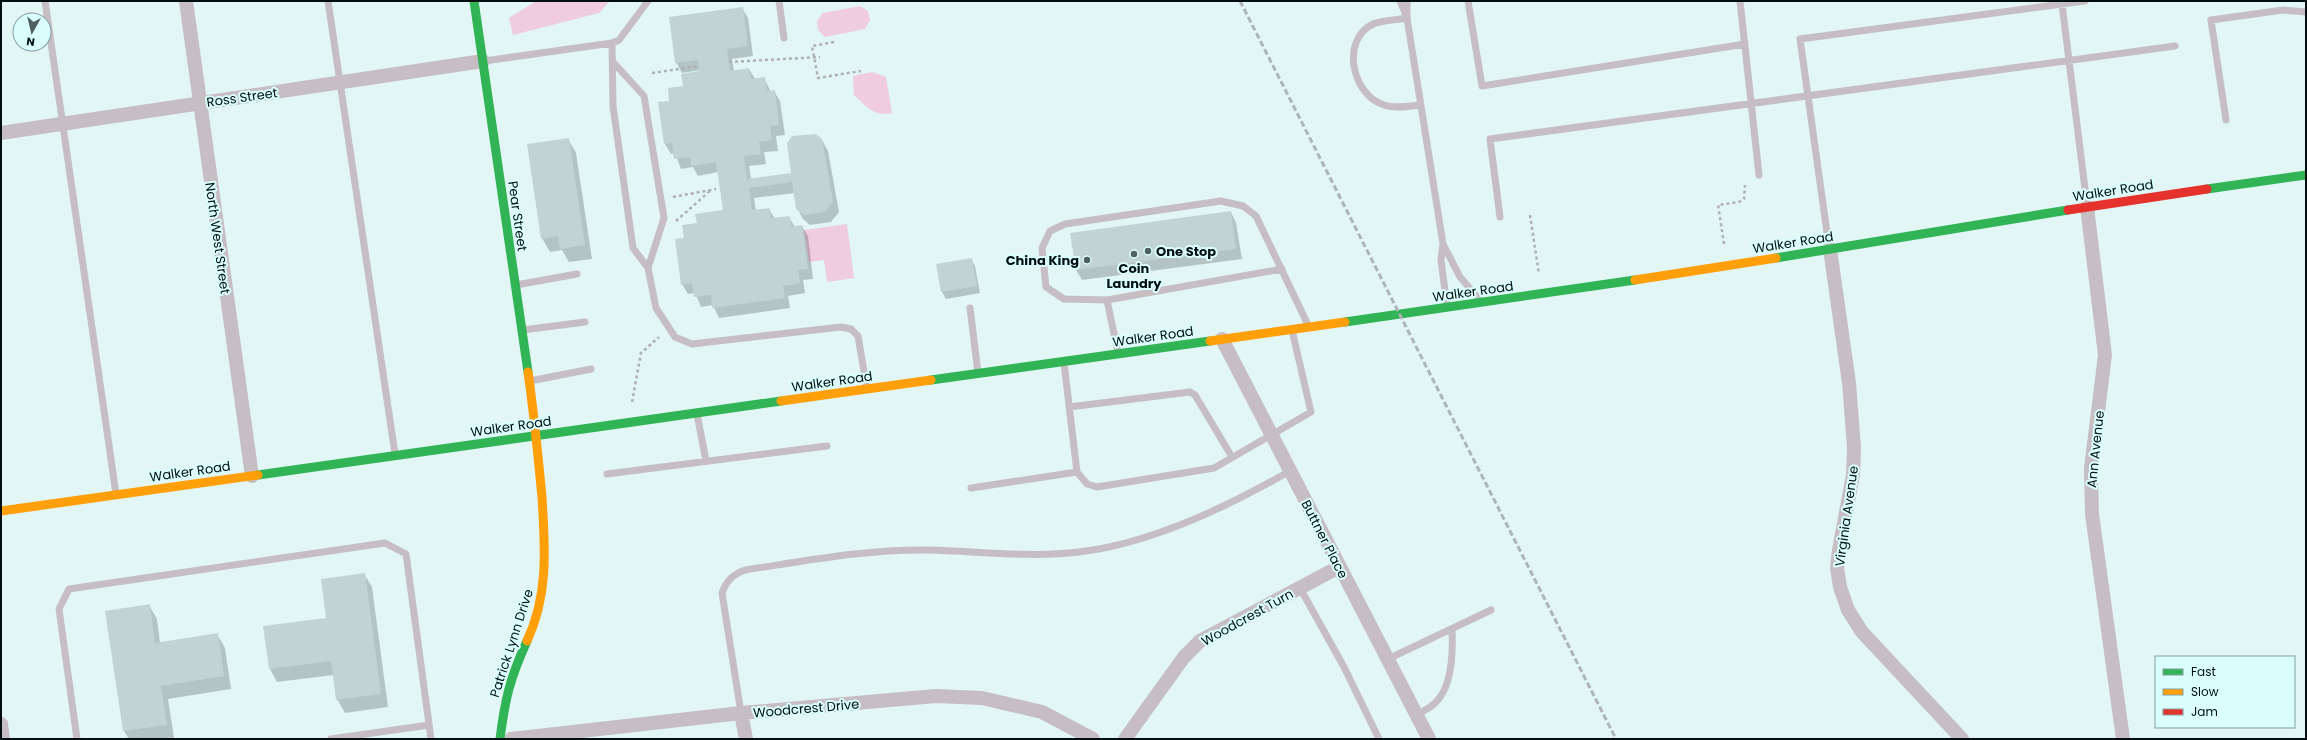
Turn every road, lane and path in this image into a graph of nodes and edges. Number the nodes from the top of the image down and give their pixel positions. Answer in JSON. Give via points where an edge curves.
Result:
{"nodes":[{"id":1,"x":45,"y":1,"type":"edge"},
{"id":2,"x":186,"y":1,"type":"edge"},
{"id":3,"x":328,"y":1,"type":"edge"},
{"id":4,"x":474,"y":1,"type":"edge"},
{"id":5,"x":648,"y":1,"type":"edge"},
{"id":6,"x":779,"y":1,"type":"edge"},
{"id":7,"x":1400,"y":1,"type":"edge"},
{"id":8,"x":1407,"y":1,"type":"edge"},
{"id":9,"x":1468,"y":1,"type":"edge"},
{"id":10,"x":1740,"y":1,"type":"edge"},
{"id":11,"x":2085,"y":1,"type":"edge"},
{"id":12,"x":2062,"y":4,"type":"junction"},
{"id":13,"x":2306,"y":12,"type":"edge"},
{"id":14,"x":1407,"y":18,"type":"junction"},
{"id":15,"x":784,"y":38,"type":"dead end"},
{"id":16,"x":834,"y":42,"type":"dead end"},
{"id":17,"x":612,"y":43,"type":"junction"},
{"id":18,"x":1745,"y":44,"type":"junction"},
{"id":19,"x":2175,"y":46,"type":"dead end"},
{"id":20,"x":814,"y":57,"type":"junction"},
{"id":21,"x":820,"y":57,"type":"dead end"},
{"id":22,"x":2069,"y":60,"type":"junction"},
{"id":23,"x":483,"y":61,"type":"junction"},
{"id":24,"x":729,"y":62,"type":"dead end"},
{"id":25,"x":614,"y":63,"type":"junction"},
{"id":26,"x":699,"y":66,"type":"dead end"},
{"id":27,"x":861,"y":71,"type":"dead end"},
{"id":28,"x":652,"y":73,"type":"dead end"},
{"id":29,"x":340,"y":83,"type":"junction"},
{"id":30,"x":1808,"y":95,"type":"junction"},
{"id":31,"x":1751,"y":103,"type":"junction"},
{"id":32,"x":199,"y":104,"type":"junction"},
{"id":33,"x":1421,"y":105,"type":"junction"},
{"id":34,"x":2226,"y":120,"type":"dead end"},
{"id":35,"x":64,"y":124,"type":"junction"},
{"id":36,"x":1,"y":133,"type":"edge"},
{"id":37,"x":1759,"y":175,"type":"dead end"},
{"id":38,"x":2302,"y":175,"type":"edge"},
{"id":39,"x":2306,"y":183,"type":"edge"},
{"id":40,"x":1745,"y":185,"type":"dead end"},
{"id":41,"x":716,"y":189,"type":"dead end"},
{"id":42,"x":711,"y":190,"type":"junction"},
{"id":43,"x":670,"y":197,"type":"dead end"},
{"id":44,"x":2087,"y":207,"type":"junction"},
{"id":45,"x":1530,"y":215,"type":"dead end"},
{"id":46,"x":1500,"y":217,"type":"dead end"},
{"id":47,"x":674,"y":223,"type":"dead end"},
{"id":48,"x":1443,"y":244,"type":"junction"},
{"id":49,"x":1724,"y":244,"type":"dead end"},
{"id":50,"x":1830,"y":249,"type":"junction"},
{"id":51,"x":648,"y":268,"type":"junction"},
{"id":52,"x":1282,"y":269,"type":"junction"},
{"id":53,"x":577,"y":274,"type":"dead end"},
{"id":54,"x":1539,"y":274,"type":"dead end"},
{"id":55,"x":515,"y":286,"type":"junction"},
{"id":56,"x":1107,"y":300,"type":"junction"},
{"id":57,"x":1482,"y":303,"type":"junction"},
{"id":58,"x":970,"y":308,"type":"dead end"},
{"id":59,"x":1447,"y":308,"type":"junction"},
{"id":60,"x":585,"y":322,"type":"dead end"},
{"id":61,"x":1309,"y":327,"type":"junction"},
{"id":62,"x":522,"y":330,"type":"junction"},
{"id":63,"x":1292,"y":330,"type":"junction"},
{"id":64,"x":659,"y":337,"type":"dead end"},
{"id":65,"x":1222,"y":339,"type":"junction"},
{"id":66,"x":1118,"y":354,"type":"junction"},
{"id":67,"x":1063,"y":362,"type":"junction"},
{"id":68,"x":591,"y":369,"type":"dead end"},
{"id":69,"x":978,"y":374,"type":"junction"},
{"id":70,"x":529,"y":381,"type":"junction"},
{"id":71,"x":867,"y":389,"type":"junction"},
{"id":72,"x":632,"y":402,"type":"dead end"},
{"id":73,"x":1069,"y":407,"type":"junction"},
{"id":74,"x":696,"y":413,"type":"junction"},
{"id":75,"x":1271,"y":434,"type":"junction"},
{"id":76,"x":537,"y":435,"type":"junction"},
{"id":77,"x":827,"y":446,"type":"dead end"},
{"id":78,"x":395,"y":456,"type":"junction"},
{"id":79,"x":1232,"y":457,"type":"junction"},
{"id":80,"x":706,"y":461,"type":"junction"},
{"id":81,"x":1290,"y":471,"type":"junction"},
{"id":82,"x":1077,"y":472,"type":"junction"},
{"id":83,"x":607,"y":474,"type":"dead end"},
{"id":84,"x":252,"y":476,"type":"junction"},
{"id":85,"x":971,"y":488,"type":"dead end"},
{"id":86,"x":116,"y":495,"type":"junction"},
{"id":87,"x":1,"y":512,"type":"edge"},
{"id":88,"x":1339,"y":567,"type":"junction"},
{"id":89,"x":1300,"y":588,"type":"junction"},
{"id":90,"x":1492,"y":610,"type":"dead end"},
{"id":91,"x":1452,"y":629,"type":"junction"},
{"id":92,"x":1388,"y":659,"type":"junction"},
{"id":93,"x":741,"y":714,"type":"junction"},
{"id":94,"x":1417,"y":715,"type":"junction"},
{"id":95,"x":1,"y":724,"type":"edge"},
{"id":96,"x":429,"y":725,"type":"junction"},
{"id":97,"x":3,"y":739,"type":"edge"},
{"id":98,"x":77,"y":739,"type":"edge"},
{"id":99,"x":331,"y":739,"type":"edge"},
{"id":100,"x":431,"y":739,"type":"edge"},
{"id":101,"x":500,"y":739,"type":"edge"},
{"id":102,"x":511,"y":739,"type":"edge"},
{"id":103,"x":746,"y":739,"type":"edge"},
{"id":104,"x":1093,"y":739,"type":"edge"},
{"id":105,"x":1125,"y":739,"type":"edge"},
{"id":106,"x":1378,"y":739,"type":"edge"},
{"id":107,"x":1429,"y":739,"type":"edge"},
{"id":108,"x":1962,"y":739,"type":"edge"},
{"id":109,"x":2123,"y":739,"type":"edge"}],
"edges":[{"from":1,"to":35,"type":"lane"},
{"from":2,"to":32,"type":"street","name":"North West Street"},
{"from":3,"to":29,"type":"lane"},
{"from":4,"to":23,"type":"street","name":"Pear Street"},
{"from":5,"to":17,"type":"lane","via":[[619,40]]},
{"from":6,"to":15,"type":"lane"},
{"from":7,"to":14,"type":"lane"},
{"from":8,"to":14,"type":"lane"},
{"from":9,"to":18,"type":"lane","via":[[1482,86]]},
{"from":10,"to":18,"type":"lane"},
{"from":11,"to":12,"type":"lane"},
{"from":12,"to":22,"type":"lane"},
{"from":12,"to":30,"type":"lane","via":[[1800,40]]},
{"from":13,"to":34,"type":"lane","via":[[2283,10],[2212,20]]},
{"from":14,"to":33,"type":"lane"},
{"from":14,"to":33,"type":"lane","via":[[1374,24],[1361,32],[1355,46],[1353,61],[1360,87],[1369,98],[1385,106]]},
{"from":16,"to":20,"type":"path","via":[[812,46]]},
{"from":17,"to":23,"type":"lane"},
{"from":17,"to":25,"type":"lane"},
{"from":18,"to":31,"type":"lane"},
{"from":19,"to":22,"type":"lane"},
{"from":20,"to":21,"type":"path"},
{"from":20,"to":24,"type":"path"},
{"from":20,"to":27,"type":"path","via":[[818,78]]},
{"from":22,"to":30,"type":"lane"},
{"from":22,"to":44,"type":"lane"},
{"from":23,"to":29,"type":"street","name":"Ross Street"},
{"from":23,"to":55,"type":"street","name":"Pear Street"},
{"from":25,"to":51,"type":"lane","via":[[613,106],[633,248]]},
{"from":25,"to":51,"type":"lane","via":[[644,96],[664,218]]},
{"from":26,"to":28,"type":"path"},
{"from":29,"to":32,"type":"street","name":"Ross Street"},
{"from":29,"to":78,"type":"lane"},
{"from":30,"to":31,"type":"lane"},
{"from":30,"to":50,"type":"lane"},
{"from":31,"to":37,"type":"lane"},
{"from":31,"to":46,"type":"lane","via":[[1490,138]]},
{"from":32,"to":35,"type":"street","name":"Ross Street"},
{"from":32,"to":84,"type":"street","name":"North West Street"},
{"from":33,"to":48,"type":"lane"},
{"from":35,"to":36,"type":"street","name":"Ross Street"},
{"from":35,"to":86,"type":"lane"},
{"from":38,"to":39,"type":"street"},
{"from":38,"to":44,"type":"street","name":"Walker Road"},
{"from":40,"to":49,"type":"path","via":[[1744,199],[1740,202],[1718,205]]},
{"from":41,"to":42,"type":"path"},
{"from":42,"to":43,"type":"path"},
{"from":42,"to":47,"type":"path"},
{"from":44,"to":50,"type":"street","name":"Walker Road"},
{"from":44,"to":109,"type":"street","name":"Ann Avenue","via":[[2105,355],[2091,468],[2092,514]]},
{"from":45,"to":54,"type":"path"},
{"from":48,"to":57,"type":"lane","via":[[1460,277]]},
{"from":48,"to":59,"type":"lane","via":[[1441,260]]},
{"from":50,"to":57,"type":"street","name":"Walker Road"},
{"from":50,"to":108,"type":"street","name":"Virginia Avenue","via":[[1849,383],[1854,447],[1853,476],[1837,568],[1840,588],[1848,610],[1862,632]]},
{"from":51,"to":71,"type":"lane","via":[[656,308],[675,337],[683,342],[692,344],[841,326],[851,329],[858,336]]},
{"from":52,"to":56,"type":"lane"},
{"from":52,"to":56,"type":"lane","via":[[1256,216],[1243,206],[1221,201],[1065,224],[1050,231],[1042,248],[1046,287],[1064,298]]},
{"from":52,"to":61,"type":"lane"},
{"from":53,"to":55,"type":"lane"},
{"from":55,"to":62,"type":"street","name":"Pear Street"},
{"from":56,"to":66,"type":"lane"},
{"from":57,"to":59,"type":"street","name":"Walker Road"},
{"from":58,"to":69,"type":"lane"},
{"from":59,"to":61,"type":"street","name":"Walker Road"},
{"from":60,"to":62,"type":"lane"},
{"from":61,"to":63,"type":"street","name":"Walker Road"},
{"from":62,"to":70,"type":"street","name":"Pear Street"},
{"from":63,"to":65,"type":"street","name":"Walker Road"},
{"from":63,"to":75,"type":"lane","via":[[1311,412]]},
{"from":64,"to":72,"type":"path","via":[[641,353]]},
{"from":65,"to":66,"type":"street","name":"Walker Road"},
{"from":65,"to":75,"type":"street","name":"Buttner Place"},
{"from":66,"to":67,"type":"street","name":"Walker Road"},
{"from":67,"to":69,"type":"street","name":"Walker Road"},
{"from":67,"to":73,"type":"lane"},
{"from":68,"to":70,"type":"lane"},
{"from":69,"to":71,"type":"street","name":"Walker Road"},
{"from":70,"to":76,"type":"street","name":"Pear Street"},
{"from":71,"to":74,"type":"street","name":"Walker Road"},
{"from":73,"to":79,"type":"lane","via":[[1190,392],[1195,395]]},
{"from":73,"to":82,"type":"lane"},
{"from":74,"to":76,"type":"street","name":"Walker Road"},
{"from":74,"to":80,"type":"lane"},
{"from":75,"to":79,"type":"lane"},
{"from":75,"to":81,"type":"street","name":"Buttner Place"},
{"from":76,"to":78,"type":"street","name":"Walker Road"},
{"from":76,"to":101,"type":"street","name":"Patrick Lynn Drive","via":[[546,549],[543,595],[532,631],[512,674],[504,704]]},
{"from":77,"to":80,"type":"lane"},
{"from":78,"to":84,"type":"street","name":"Walker Road"},
{"from":79,"to":82,"type":"lane","via":[[1214,468],[1097,487],[1087,484]]},
{"from":80,"to":83,"type":"lane"},
{"from":81,"to":88,"type":"street","name":"Buttner Place"},
{"from":81,"to":93,"type":"lane","via":[[1242,498],[1149,536],[1080,552],[1042,554],[887,551],[760,568],[734,574],[727,581],[722,593]]},
{"from":82,"to":85,"type":"lane"},
{"from":84,"to":86,"type":"street","name":"Walker Road"},
{"from":86,"to":87,"type":"street","name":"Walker Road"},
{"from":88,"to":89,"type":"street","name":"Woodcrest Turn"},
{"from":88,"to":92,"type":"street","name":"Buttner Place"},
{"from":89,"to":105,"type":"street","name":"Woodcrest Turn","via":[[1200,642],[1184,657]]},
{"from":89,"to":106,"type":"lane","via":[[1344,667]]},
{"from":90,"to":91,"type":"lane"},
{"from":91,"to":92,"type":"lane"},
{"from":91,"to":94,"type":"lane","via":[[1454,658],[1445,685],[1436,703]]},
{"from":92,"to":94,"type":"street","name":"Buttner Place"},
{"from":93,"to":102,"type":"street","name":"Woodcrest Drive"},
{"from":93,"to":103,"type":"street"},
{"from":93,"to":104,"type":"street","name":"Woodcrest Drive","via":[[936,696],[982,698],[1042,712]]},
{"from":94,"to":107,"type":"street","name":"Buttner Place"},
{"from":95,"to":97,"type":"street"},
{"from":96,"to":98,"type":"lane","via":[[406,554],[385,542],[69,589],[59,609]]},
{"from":96,"to":99,"type":"lane"},
{"from":96,"to":100,"type":"lane"}]}
